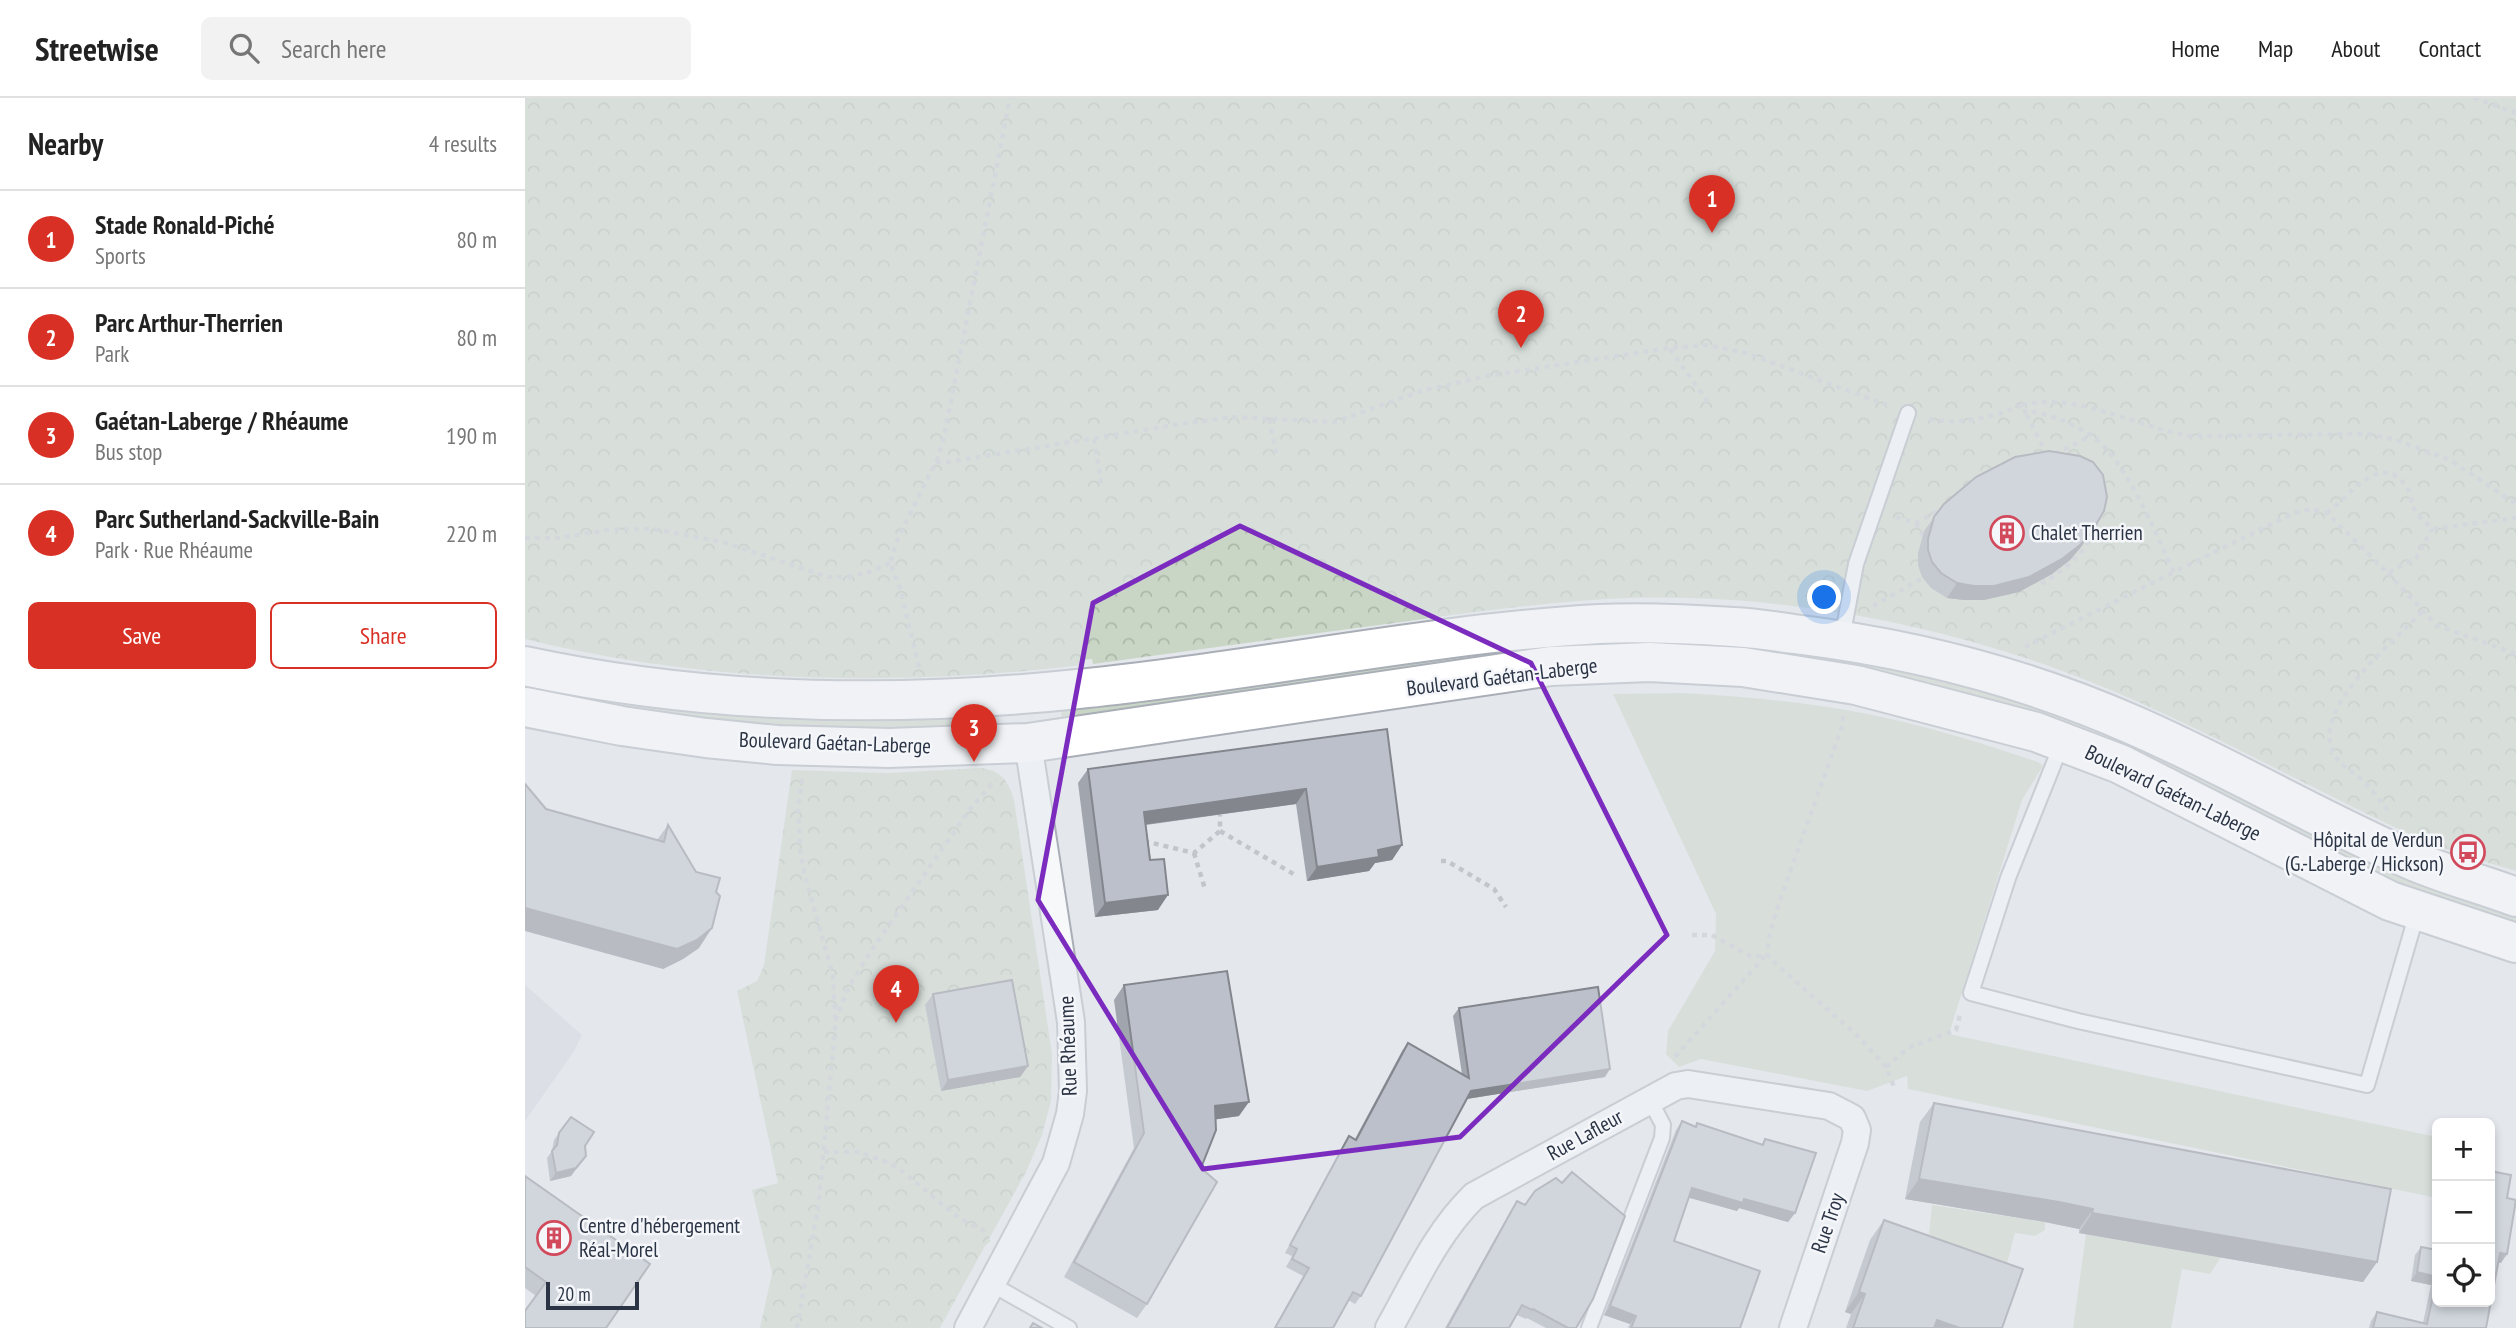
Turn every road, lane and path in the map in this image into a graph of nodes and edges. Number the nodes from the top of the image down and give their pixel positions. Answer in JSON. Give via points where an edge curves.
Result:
{"nodes":[{"id":1,"x":1010,"y":98,"type":"edge"},
{"id":2,"x":2474,"y":98,"type":"edge"},
{"id":3,"x":2516,"y":113,"type":"edge"},
{"id":4,"x":1669,"y":348,"type":"junction"},
{"id":5,"x":1708,"y":402,"type":"dead end"},
{"id":6,"x":2022,"y":405,"type":"junction"},
{"id":7,"x":1908,"y":412,"type":"junction"},
{"id":8,"x":2027,"y":415,"type":"junction"},
{"id":9,"x":1269,"y":419,"type":"junction"},
{"id":10,"x":2091,"y":436,"type":"junction"},
{"id":11,"x":1094,"y":439,"type":"junction"},
{"id":12,"x":1277,"y":457,"type":"dead end"},
{"id":13,"x":936,"y":462,"type":"junction"},
{"id":14,"x":1102,"y":488,"type":"dead end"},
{"id":15,"x":2100,"y":502,"type":"edge"},
{"id":16,"x":2516,"y":505,"type":"edge"},
{"id":17,"x":1947,"y":506,"type":"edge"},
{"id":18,"x":2327,"y":513,"type":"junction"},
{"id":19,"x":1895,"y":517,"type":"dead end"},
{"id":20,"x":2516,"y":518,"type":"edge"},
{"id":21,"x":1916,"y":523,"type":"junction"},
{"id":22,"x":2432,"y":529,"type":"junction"},
{"id":23,"x":525,"y":538,"type":"edge"},
{"id":24,"x":1921,"y":548,"type":"dead end"},
{"id":25,"x":890,"y":563,"type":"junction"},
{"id":26,"x":1923,"y":570,"type":"dead end"},
{"id":27,"x":2174,"y":572,"type":"junction"},
{"id":28,"x":2388,"y":573,"type":"junction"},
{"id":29,"x":2041,"y":584,"type":"edge"},
{"id":30,"x":1869,"y":610,"type":"dead end"},
{"id":31,"x":2423,"y":611,"type":"junction"},
{"id":32,"x":1842,"y":640,"type":"junction"},
{"id":33,"x":2018,"y":650,"type":"dead end"},
{"id":34,"x":2516,"y":654,"type":"edge"},
{"id":35,"x":525,"y":666,"type":"edge"},
{"id":36,"x":919,"y":671,"type":"dead end"},
{"id":37,"x":1842,"y":706,"type":"dead end"},
{"id":38,"x":525,"y":707,"type":"edge"},
{"id":39,"x":2063,"y":742,"type":"junction"},
{"id":40,"x":1028,"y":743,"type":"junction"},
{"id":41,"x":804,"y":767,"type":"dead end"},
{"id":42,"x":1003,"y":770,"type":"dead end"},
{"id":43,"x":1220,"y":815,"type":"edge"},
{"id":44,"x":2398,"y":818,"type":"dead end"},
{"id":45,"x":1220,"y":831,"type":"junction"},
{"id":46,"x":1136,"y":839,"type":"edge"},
{"id":47,"x":1194,"y":853,"type":"junction"},
{"id":48,"x":1441,"y":861,"type":"dead end"},
{"id":49,"x":1297,"y":876,"type":"dead end"},
{"id":50,"x":1205,"y":890,"type":"dead end"},
{"id":51,"x":2516,"y":897,"type":"edge"},
{"id":52,"x":1506,"y":907,"type":"dead end"},
{"id":53,"x":2418,"y":910,"type":"junction"},
{"id":54,"x":1692,"y":935,"type":"dead end"},
{"id":55,"x":2516,"y":943,"type":"edge"},
{"id":56,"x":1767,"y":954,"type":"junction"},
{"id":57,"x":1971,"y":993,"type":"junction"},
{"id":58,"x":836,"y":1018,"type":"junction"},
{"id":59,"x":1674,"y":1058,"type":"dead end"},
{"id":60,"x":1886,"y":1067,"type":"junction"},
{"id":61,"x":1895,"y":1087,"type":"dead end"},
{"id":62,"x":1650,"y":1100,"type":"junction"},
{"id":63,"x":1852,"y":1118,"type":"joint"},
{"id":64,"x":824,"y":1152,"type":"junction"},
{"id":65,"x":997,"y":1236,"type":"dead end"},
{"id":66,"x":993,"y":1285,"type":"junction"},
{"id":67,"x":797,"y":1328,"type":"edge"},
{"id":68,"x":968,"y":1328,"type":"edge"},
{"id":69,"x":1069,"y":1328,"type":"edge"},
{"id":70,"x":1389,"y":1328,"type":"edge"},
{"id":71,"x":1589,"y":1328,"type":"edge"},
{"id":72,"x":1793,"y":1328,"type":"edge"}],
"edges":[{"from":1,"to":13,"type":"path"},
{"from":2,"to":3,"type":"path"},
{"from":4,"to":5,"type":"path"},
{"from":4,"to":7,"type":"path","via":[[1707,345],[1746,353]]},
{"from":4,"to":9,"type":"path","via":[[1487,376],[1421,391],[1335,422]]},
{"from":6,"to":7,"type":"path","via":[[1995,416],[1959,422]]},
{"from":6,"to":8,"type":"path"},
{"from":6,"to":16,"type":"path","via":[[2061,404],[2190,436],[2369,434],[2450,460]]},
{"from":7,"to":32,"type":"lane","via":[[1856,564]]},
{"from":8,"to":10,"type":"path","via":[[2047,415]]},
{"from":8,"to":10,"type":"path","via":[[2048,460]]},
{"from":9,"to":11,"type":"path","via":[[1206,420]]},
{"from":9,"to":12,"type":"path"},
{"from":10,"to":27,"type":"path","via":[[2131,485]]},
{"from":11,"to":13,"type":"path"},
{"from":11,"to":14,"type":"path"},
{"from":13,"to":25,"type":"path"},
{"from":15,"to":29,"type":"path","via":[[2097,526],[2084,549],[2074,562]]},
{"from":17,"to":21,"type":"path"},
{"from":18,"to":22,"type":"path","via":[[2370,474],[2388,474],[2410,491],[2417,514]]},
{"from":18,"to":27,"type":"path","via":[[2311,509],[2294,513]]},
{"from":18,"to":28,"type":"path"},
{"from":19,"to":21,"type":"path"},
{"from":20,"to":22,"type":"path"},
{"from":21,"to":24,"type":"path","via":[[1924,537]]},
{"from":22,"to":28,"type":"path","via":[[2416,558]]},
{"from":23,"to":25,"type":"path","via":[[653,529],[723,542],[828,577],[848,577]]},
{"from":25,"to":36,"type":"path"},
{"from":26,"to":30,"type":"path","via":[[1926,579]]},
{"from":27,"to":33,"type":"path"},
{"from":28,"to":31,"type":"path"},
{"from":31,"to":34,"type":"path","via":[[2436,625]]},
{"from":31,"to":44,"type":"path","via":[[2344,694],[2330,729],[2329,745],[2336,758]]},
{"from":32,"to":35,"type":"main road","name":"Boulevard Gaétan-Laberge","via":[[1737,627],[1604,624],[1490,634],[1082,689],[921,701],[672,691]]},
{"from":32,"to":51,"type":"main road","name":"Boulevard Gaétan-Laberge","via":[[1948,662],[2071,700],[2131,724],[2412,861]]},
{"from":37,"to":56,"type":"path","via":[[1843,724],[1780,900]]},
{"from":38,"to":40,"type":"main road","name":"Boulevard Gaétan-Laberge","via":[[694,737],[777,745],[889,748]]},
{"from":39,"to":40,"type":"main road","name":"Boulevard Gaétan-Laberge","via":[[1856,685],[1743,667],[1649,662],[1551,666]]},
{"from":39,"to":53,"type":"main road","name":"Boulevard Gaétan-Laberge","via":[[2120,764],[2390,901]]},
{"from":39,"to":57,"type":"lane","via":[[2008,877]]},
{"from":40,"to":66,"type":"street","name":"Rue Rhéaume","via":[[1071,1022],[1073,1091],[1056,1163]]},
{"from":41,"to":58,"type":"path","via":[[798,807],[800,848],[833,976]]},
{"from":42,"to":58,"type":"path","via":[[970,809],[871,951]]},
{"from":43,"to":45,"type":"path"},
{"from":45,"to":47,"type":"path"},
{"from":45,"to":49,"type":"path"},
{"from":46,"to":47,"type":"path"},
{"from":47,"to":50,"type":"path"},
{"from":48,"to":52,"type":"path","via":[[1494,889]]},
{"from":53,"to":55,"type":"main road","name":"Boulevard Gaétan-Laberge"},
{"from":53,"to":57,"type":"lane","via":[[2367,1085]]},
{"from":54,"to":56,"type":"path","via":[[1712,935],[1752,957]]},
{"from":56,"to":59,"type":"path"},
{"from":56,"to":60,"type":"path"},
{"from":57,"to":60,"type":"path","via":[[1956,1030],[1907,1048]]},
{"from":58,"to":64,"type":"path"},
{"from":60,"to":61,"type":"path"},
{"from":62,"to":63,"type":"street","name":"Rue Lafleur","via":[[1676,1086],[1701,1084],[1829,1106]]},
{"from":62,"to":70,"type":"street","name":"Rue Lafleur","via":[[1474,1196],[1442,1234]]},
{"from":62,"to":71,"type":"lane","via":[[1663,1125],[1662,1138]]},
{"from":63,"to":72,"type":"street","name":"Rue Troy","via":[[1857,1130],[1855,1143]]},
{"from":64,"to":65,"type":"path","via":[[858,1152],[897,1167],[958,1219]]},
{"from":64,"to":67,"type":"path"},
{"from":66,"to":68,"type":"street","name":"Rue Rhéaume"},
{"from":66,"to":69,"type":"lane"}]}
